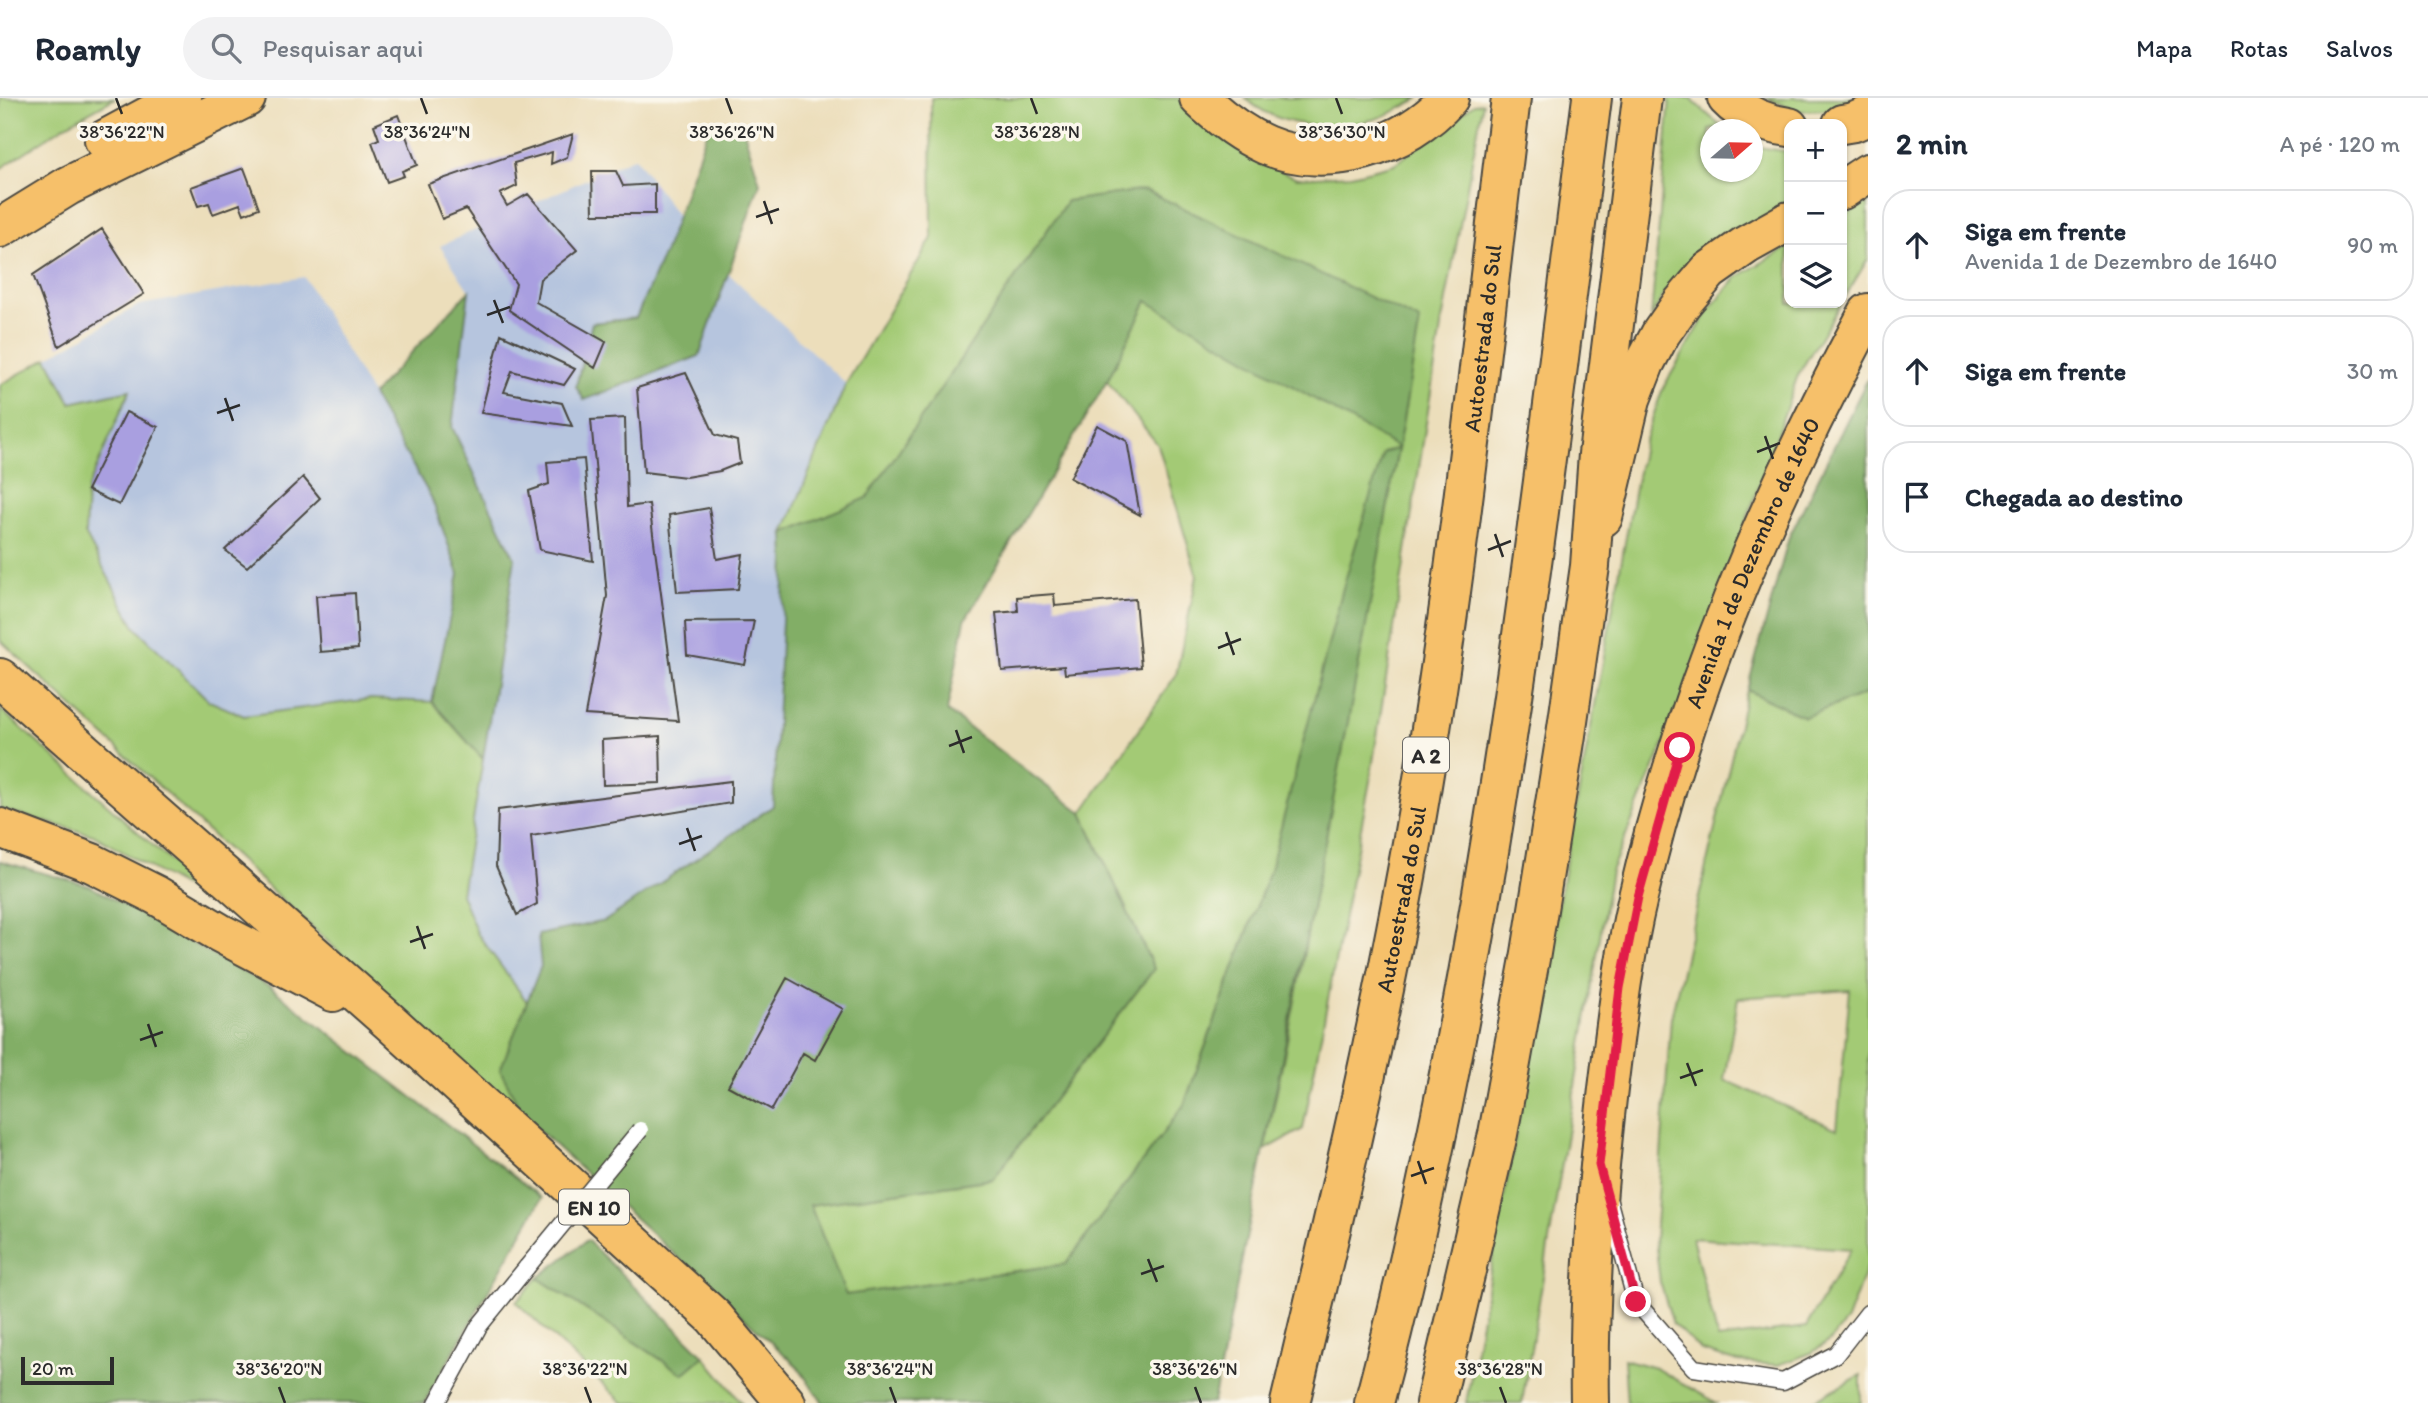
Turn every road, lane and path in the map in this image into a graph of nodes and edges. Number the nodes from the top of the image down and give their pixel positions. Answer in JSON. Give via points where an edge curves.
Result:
{"nodes":[{"id":1,"x":182,"y":98,"type":"edge"},
{"id":2,"x":246,"y":98,"type":"edge"},
{"id":3,"x":1199,"y":98,"type":"edge"},
{"id":4,"x":1449,"y":98,"type":"edge"},
{"id":5,"x":1511,"y":98,"type":"edge"},
{"id":6,"x":1592,"y":98,"type":"edge"},
{"id":7,"x":1642,"y":98,"type":"edge"},
{"id":8,"x":1727,"y":98,"type":"edge"},
{"id":9,"x":1868,"y":116,"type":"edge"},
{"id":10,"x":1847,"y":123,"type":"edge"},
{"id":11,"x":1784,"y":126,"type":"edge"},
{"id":12,"x":1868,"y":173,"type":"edge"},
{"id":13,"x":1847,"y":187,"type":"edge"},
{"id":14,"x":0,"y":210,"type":"edge"},
{"id":15,"x":1784,"y":224,"type":"edge"},
{"id":16,"x":0,"y":228,"type":"edge"},
{"id":17,"x":1868,"y":313,"type":"edge"},
{"id":18,"x":1590,"y":566,"type":"junction"},
{"id":19,"x":0,"y":678,"type":"edge"},
{"id":20,"x":0,"y":828,"type":"edge"},
{"id":21,"x":390,"y":1022,"type":"junction"},
{"id":22,"x":640,"y":1130,"type":"dead end"},
{"id":23,"x":1599,"y":1165,"type":"junction"},
{"id":24,"x":1868,"y":1313,"type":"edge"},
{"id":25,"x":1435,"y":1399,"type":"edge"},
{"id":26,"x":437,"y":1403,"type":"edge"},
{"id":27,"x":786,"y":1403,"type":"edge"},
{"id":28,"x":1290,"y":1403,"type":"edge"},
{"id":29,"x":1374,"y":1403,"type":"edge"},
{"id":30,"x":1590,"y":1403,"type":"edge"}],
"edges":[{"from":1,"to":14,"type":"main road","via":[[82,153]]},
{"from":2,"to":16,"type":"main road","via":[[68,186]]},
{"from":3,"to":4,"type":"main road","via":[[1266,145],[1300,154],[1335,155],[1397,138],[1424,122]]},
{"from":5,"to":28,"type":"main road","name":"Autoestrada do Sul","number":"A 2","via":[[1422,785],[1354,1130]]},
{"from":6,"to":29,"type":"main road","via":[[1539,510],[1472,955],[1423,1203]]},
{"from":7,"to":18,"type":"main road","via":[[1598,454]]},
{"from":8,"to":11,"type":"main road","via":[[1736,108]]},
{"from":9,"to":10,"type":"main road"},
{"from":12,"to":13,"type":"main road"},
{"from":15,"to":18,"type":"main road","via":[[1709,271],[1661,333],[1631,399]]},
{"from":17,"to":23,"type":"main road","name":"Avenida 1 de Dezembro de 1640","via":[[1757,537],[1697,690],[1638,897],[1620,988]]},
{"from":18,"to":25,"type":"main road","via":[[1531,953],[1502,1108]]},
{"from":19,"to":21,"type":"main road","number":"EN 10"},
{"from":20,"to":21,"type":"main road","via":[[92,863]]},
{"from":21,"to":27,"type":"main road","number":"EN 10","via":[[714,1317]]},
{"from":22,"to":26,"type":"lane","bridge":true,"via":[[479,1326]]},
{"from":23,"to":24,"type":"lane","via":[[1636,1302],[1694,1368],[1783,1382],[1836,1354]]},
{"from":23,"to":30,"type":"main road","name":"Avenida 1 de Dezembro de 1640"}]}
